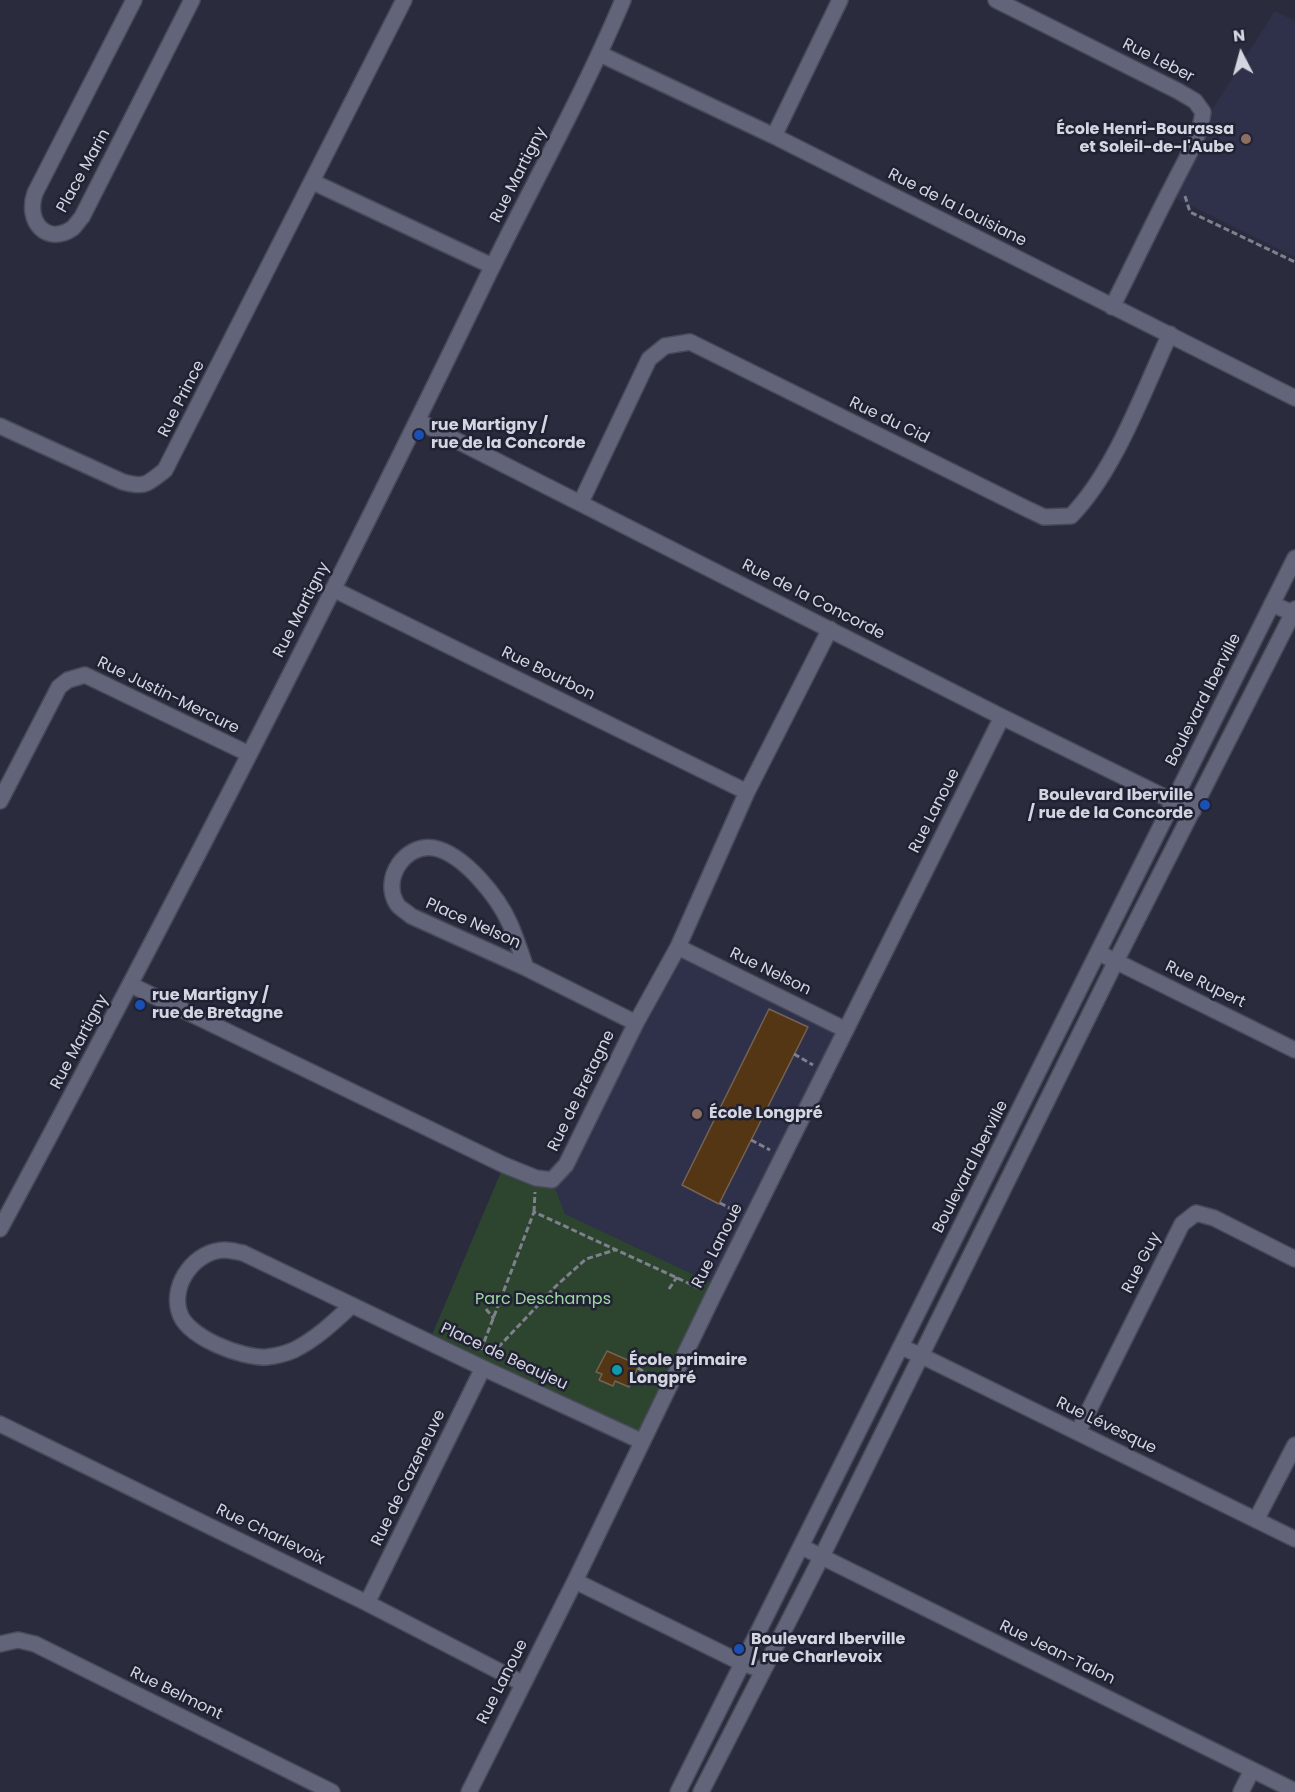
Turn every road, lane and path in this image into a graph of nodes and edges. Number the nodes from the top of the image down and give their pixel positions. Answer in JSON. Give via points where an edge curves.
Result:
{"nodes":[{"id":1,"x":134,"y":0,"type":"edge"},
{"id":2,"x":192,"y":0,"type":"edge"},
{"id":3,"x":404,"y":0,"type":"edge"},
{"id":4,"x":623,"y":0,"type":"edge"},
{"id":5,"x":840,"y":0,"type":"edge"},
{"id":6,"x":996,"y":0,"type":"edge"},
{"id":7,"x":600,"y":54,"type":"junction"},
{"id":8,"x":774,"y":136,"type":"junction"},
{"id":9,"x":313,"y":182,"type":"junction"},
{"id":10,"x":1184,"y":191,"type":"dead end"},
{"id":11,"x":1295,"y":262,"type":"edge"},
{"id":12,"x":492,"y":266,"type":"junction"},
{"id":13,"x":1112,"y":307,"type":"junction"},
{"id":14,"x":1170,"y":334,"type":"junction"},
{"id":15,"x":1295,"y":398,"type":"edge"},
{"id":16,"x":418,"y":421,"type":"junction"},
{"id":17,"x":0,"y":426,"type":"edge"},
{"id":18,"x":581,"y":502,"type":"junction"},
{"id":19,"x":1295,"y":558,"type":"edge"},
{"id":20,"x":333,"y":589,"type":"junction"},
{"id":21,"x":1272,"y":604,"type":"junction"},
{"id":22,"x":1294,"y":612,"type":"edge"},
{"id":23,"x":830,"y":629,"type":"junction"},
{"id":24,"x":1002,"y":717,"type":"junction"},
{"id":25,"x":249,"y":754,"type":"junction"},
{"id":26,"x":747,"y":792,"type":"junction"},
{"id":27,"x":1173,"y":800,"type":"junction"},
{"id":28,"x":0,"y":801,"type":"edge"},
{"id":29,"x":1193,"y":811,"type":"junction"},
{"id":30,"x":678,"y":947,"type":"junction"},
{"id":31,"x":1099,"y":953,"type":"junction"},
{"id":32,"x":1116,"y":962,"type":"junction"},
{"id":33,"x":526,"y":968,"type":"junction"},
{"id":34,"x":131,"y":985,"type":"junction"},
{"id":35,"x":636,"y":1023,"type":"junction"},
{"id":36,"x":846,"y":1030,"type":"junction"},
{"id":37,"x":1294,"y":1049,"type":"edge"},
{"id":38,"x":794,"y":1054,"type":"dead end"},
{"id":39,"x":825,"y":1071,"type":"junction"},
{"id":40,"x":751,"y":1140,"type":"dead end"},
{"id":41,"x":783,"y":1156,"type":"junction"},
{"id":42,"x":720,"y":1203,"type":"dead end"},
{"id":43,"x":751,"y":1219,"type":"junction"},
{"id":44,"x":0,"y":1229,"type":"edge"},
{"id":45,"x":616,"y":1249,"type":"junction"},
{"id":46,"x":1295,"y":1259,"type":"edge"},
{"id":47,"x":677,"y":1277,"type":"junction"},
{"id":48,"x":669,"y":1289,"type":"dead end"},
{"id":49,"x":714,"y":1294,"type":"junction"},
{"id":50,"x":352,"y":1305,"type":"junction"},
{"id":51,"x":486,"y":1308,"type":"dead end"},
{"id":52,"x":494,"y":1319,"type":"junction"},
{"id":53,"x":901,"y":1347,"type":"junction"},
{"id":54,"x":481,"y":1351,"type":"dead end"},
{"id":55,"x":920,"y":1355,"type":"junction"},
{"id":56,"x":487,"y":1362,"type":"junction"},
{"id":57,"x":638,"y":1368,"type":"dead end"},
{"id":58,"x":668,"y":1387,"type":"junction"},
{"id":59,"x":0,"y":1424,"type":"edge"},
{"id":60,"x":1078,"y":1432,"type":"junction"},
{"id":61,"x":641,"y":1442,"type":"junction"},
{"id":62,"x":1295,"y":1445,"type":"edge"},
{"id":63,"x":1256,"y":1520,"type":"junction"},
{"id":64,"x":1295,"y":1539,"type":"edge"},
{"id":65,"x":802,"y":1547,"type":"junction"},
{"id":66,"x":822,"y":1556,"type":"junction"},
{"id":67,"x":575,"y":1581,"type":"junction"},
{"id":68,"x":368,"y":1603,"type":"junction"},
{"id":69,"x":0,"y":1644,"type":"edge"},
{"id":70,"x":742,"y":1663,"type":"junction"},
{"id":71,"x":762,"y":1670,"type":"junction"},
{"id":72,"x":522,"y":1683,"type":"junction"},
{"id":73,"x":1252,"y":1770,"type":"junction"},
{"id":74,"x":1295,"y":1791,"type":"edge"},
{"id":75,"x":332,"y":1792,"type":"edge"},
{"id":76,"x":469,"y":1792,"type":"edge"},
{"id":77,"x":678,"y":1792,"type":"edge"},
{"id":78,"x":701,"y":1792,"type":"edge"},
{"id":79,"x":1241,"y":1792,"type":"edge"}],
"edges":[{"from":1,"to":2,"type":"street","name":"Place Marin","via":[[35,194],[32,215],[38,226],[48,232],[62,233],[82,217]]},
{"from":3,"to":9,"type":"street","name":"Rue Prince"},
{"from":4,"to":7,"type":"street","name":"Rue Martigny"},
{"from":5,"to":8,"type":"street"},
{"from":6,"to":13,"type":"street","name":"Rue Leber","via":[[1195,100],[1203,112],[1202,127],[1192,151]]},
{"from":7,"to":8,"type":"street","name":"Rue de la Louisiane"},
{"from":7,"to":12,"type":"street","name":"Rue Martigny"},
{"from":8,"to":13,"type":"street","name":"Rue de la Louisiane"},
{"from":9,"to":12,"type":"street"},
{"from":9,"to":17,"type":"street","name":"Rue Prince","via":[[165,470],[150,482],[139,486],[123,482]]},
{"from":10,"to":11,"type":"path","via":[[1190,212]]},
{"from":12,"to":16,"type":"street","name":"Rue Martigny"},
{"from":13,"to":14,"type":"street","name":"Rue de la Louisiane"},
{"from":14,"to":15,"type":"street","name":"Rue de la Louisiane"},
{"from":14,"to":18,"type":"street","name":"Rue du Cid","via":[[1103,474],[1088,499],[1071,516],[1044,517],[690,342],[665,346],[649,359]]},
{"from":16,"to":18,"type":"street","name":"Rue de la Concorde"},
{"from":16,"to":20,"type":"street","name":"Rue Martigny"},
{"from":18,"to":23,"type":"street","name":"Rue de la Concorde"},
{"from":19,"to":21,"type":"street","name":"Boulevard Iberville"},
{"from":20,"to":25,"type":"street","name":"Rue Martigny"},
{"from":20,"to":26,"type":"street","name":"Rue Bourbon"},
{"from":21,"to":22,"type":"street"},
{"from":21,"to":27,"type":"street","name":"Boulevard Iberville"},
{"from":22,"to":29,"type":"street"},
{"from":23,"to":24,"type":"street","name":"Rue de la Concorde"},
{"from":23,"to":26,"type":"street","name":"Rue de Bretagne"},
{"from":24,"to":27,"type":"street","name":"Rue de la Concorde"},
{"from":24,"to":36,"type":"street","name":"Rue Lanoue"},
{"from":25,"to":28,"type":"street","name":"Rue Justin-Mercure","via":[[85,675],[59,687]]},
{"from":25,"to":34,"type":"street","name":"Rue Martigny"},
{"from":26,"to":30,"type":"street","name":"Rue de Bretagne"},
{"from":27,"to":29,"type":"street","name":"Rue de la Concorde"},
{"from":27,"to":31,"type":"street","name":"Boulevard Iberville"},
{"from":29,"to":32,"type":"street"},
{"from":30,"to":35,"type":"street","name":"Rue de Bretagne"},
{"from":30,"to":36,"type":"street","name":"Rue Nelson"},
{"from":31,"to":32,"type":"street","name":"Rue Rupert"},
{"from":31,"to":53,"type":"street","name":"Boulevard Iberville"},
{"from":32,"to":37,"type":"street","name":"Rue Rupert"},
{"from":32,"to":55,"type":"street"},
{"from":33,"to":33,"type":"street","name":"Place Nelson","via":[[411,916],[397,904],[393,890],[399,862],[409,852],[433,848],[471,869],[509,923]]},
{"from":33,"to":35,"type":"street","name":"Place Nelson"},
{"from":34,"to":35,"type":"street","name":"Rue de Bretagne","via":[[504,1165],[552,1180],[566,1165]]},
{"from":34,"to":44,"type":"street","name":"Rue Martigny"},
{"from":36,"to":39,"type":"street","name":"Rue Lanoue"},
{"from":38,"to":39,"type":"path"},
{"from":39,"to":41,"type":"street","name":"Rue Lanoue"},
{"from":40,"to":41,"type":"path"},
{"from":41,"to":43,"type":"street","name":"Rue Lanoue"},
{"from":42,"to":43,"type":"path"},
{"from":43,"to":49,"type":"street","name":"Rue Lanoue"},
{"from":45,"to":47,"type":"path"},
{"from":45,"to":52,"type":"path","via":[[534,1212]]},
{"from":45,"to":56,"type":"path","via":[[586,1259]]},
{"from":46,"to":60,"type":"street","name":"Rue Guy","via":[[1214,1218],[1196,1213],[1182,1224]]},
{"from":47,"to":48,"type":"path"},
{"from":47,"to":49,"type":"path"},
{"from":49,"to":58,"type":"street","name":"Rue Lanoue"},
{"from":50,"to":50,"type":"street","name":"Place de Beaujeu","via":[[243,1253],[225,1250],[198,1259],[177,1290],[178,1311],[187,1326],[242,1354],[267,1357],[293,1351]]},
{"from":50,"to":56,"type":"street","name":"Place de Beaujeu"},
{"from":51,"to":52,"type":"path"},
{"from":52,"to":54,"type":"path"},
{"from":53,"to":55,"type":"street","name":"Rue Lévesque"},
{"from":53,"to":65,"type":"street","name":"Boulevard Iberville"},
{"from":55,"to":60,"type":"street","name":"Rue Lévesque"},
{"from":55,"to":66,"type":"street"},
{"from":56,"to":61,"type":"street","name":"Place de Beaujeu"},
{"from":56,"to":68,"type":"street","name":"Rue de Cazeneuve"},
{"from":57,"to":58,"type":"path"},
{"from":58,"to":61,"type":"street","name":"Rue Lanoue"},
{"from":59,"to":68,"type":"street","name":"Rue Charlevoix"},
{"from":60,"to":63,"type":"street","name":"Rue Lévesque"},
{"from":61,"to":67,"type":"street","name":"Rue Lanoue"},
{"from":62,"to":63,"type":"street"},
{"from":63,"to":64,"type":"street","name":"Rue Lévesque"},
{"from":65,"to":66,"type":"street","name":"Rue Jean-Talon"},
{"from":65,"to":70,"type":"street","name":"Boulevard Iberville"},
{"from":66,"to":71,"type":"street"},
{"from":66,"to":73,"type":"street","name":"Rue Jean-Talon"},
{"from":67,"to":70,"type":"street"},
{"from":67,"to":72,"type":"street","name":"Rue Lanoue"},
{"from":68,"to":72,"type":"street","name":"Rue Charlevoix"},
{"from":69,"to":75,"type":"street","name":"Rue Belmont","via":[[18,1640],[35,1644]]},
{"from":70,"to":71,"type":"street"},
{"from":70,"to":77,"type":"street","name":"Boulevard Iberville"},
{"from":71,"to":78,"type":"street"},
{"from":72,"to":76,"type":"street","name":"Rue Lanoue"},
{"from":73,"to":74,"type":"street","name":"Rue Jean-Talon"},
{"from":73,"to":79,"type":"street"}]}
